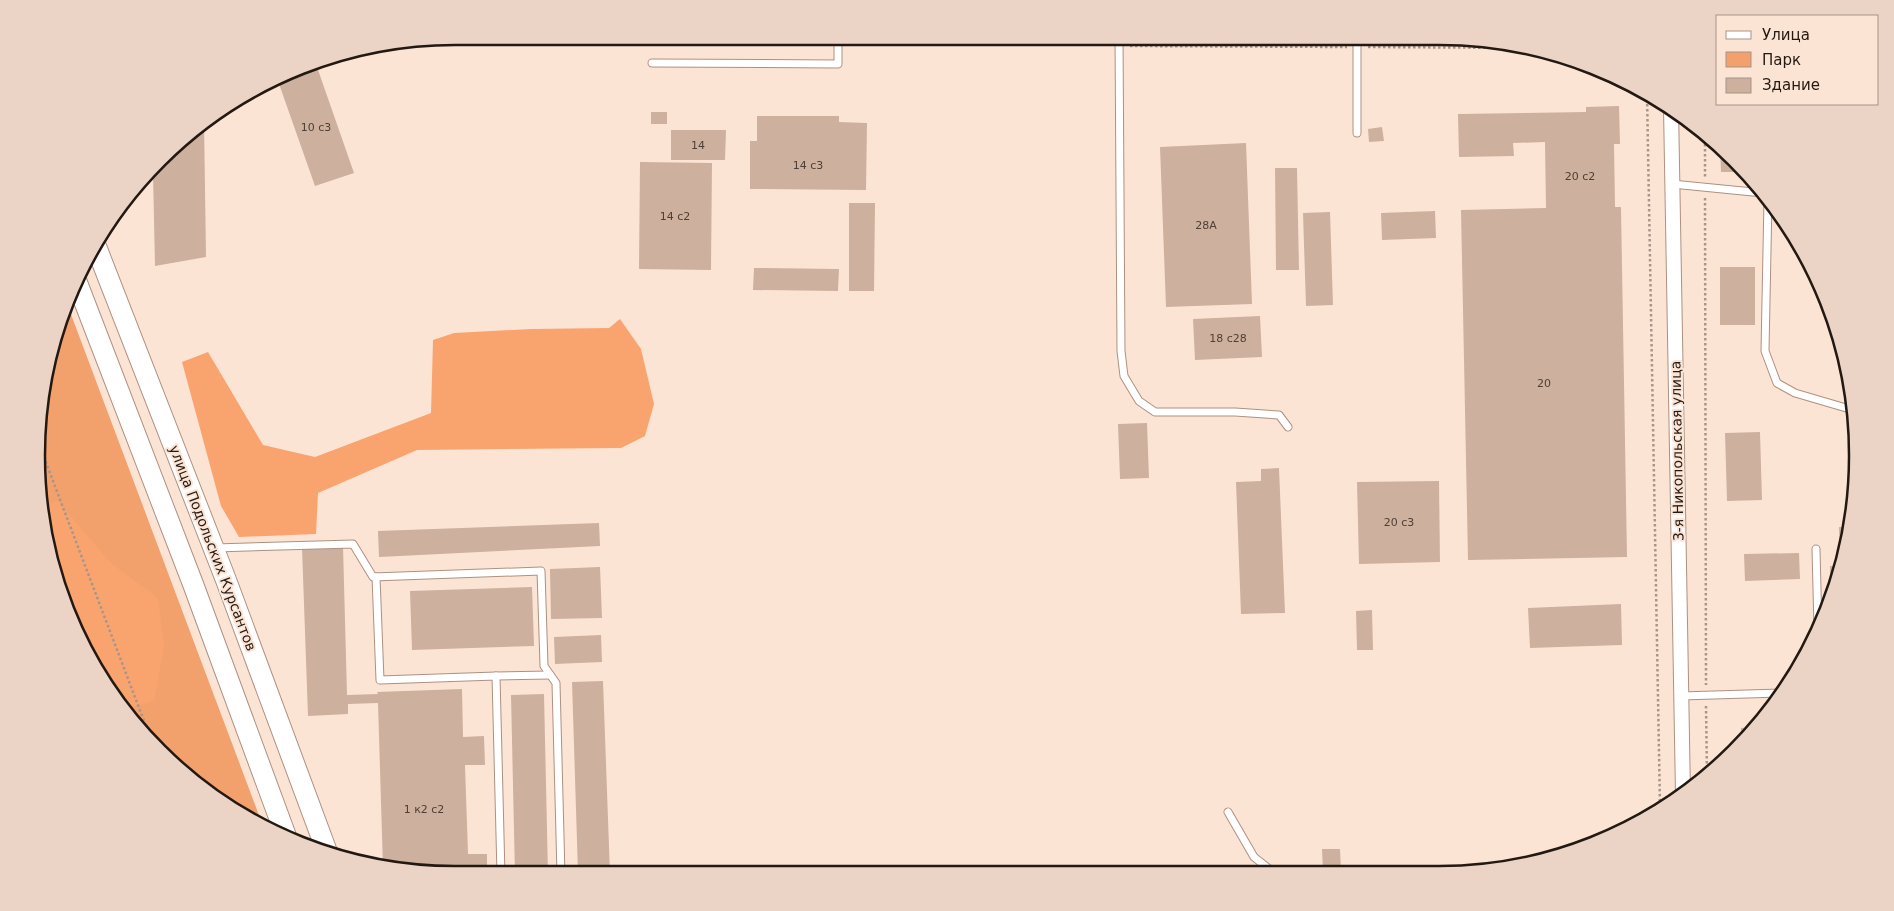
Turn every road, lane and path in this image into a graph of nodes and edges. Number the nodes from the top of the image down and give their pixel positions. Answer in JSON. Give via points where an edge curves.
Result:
{"nodes":[{"id":1,"x":838,"y":45,"type":"edge"},
{"id":2,"x":1119,"y":46,"type":"joint"},
{"id":3,"x":1357,"y":47,"type":"junction"},
{"id":4,"x":1480,"y":48,"type":"edge"},
{"id":5,"x":652,"y":63,"type":"dead end"},
{"id":6,"x":1647,"y":102,"type":"edge"},
{"id":7,"x":1671,"y":117,"type":"edge"},
{"id":8,"x":1357,"y":133,"type":"dead end"},
{"id":9,"x":1705,"y":144,"type":"edge"},
{"id":10,"x":1672,"y":184,"type":"junction"},
{"id":11,"x":1705,"y":186,"type":"junction"},
{"id":12,"x":1752,"y":192,"type":"edge"},
{"id":13,"x":1768,"y":211,"type":"edge"},
{"id":14,"x":99,"y":252,"type":"edge"},
{"id":15,"x":80,"y":290,"type":"edge"},
{"id":16,"x":1846,"y":408,"type":"edge"},
{"id":17,"x":1288,"y":428,"type":"dead end"},
{"id":18,"x":45,"y":460,"type":"edge"},
{"id":19,"x":213,"y":548,"type":"junction"},
{"id":20,"x":1816,"y":549,"type":"dead end"},
{"id":21,"x":376,"y":577,"type":"junction"},
{"id":22,"x":1818,"y":614,"type":"edge"},
{"id":23,"x":550,"y":675,"type":"junction"},
{"id":24,"x":496,"y":676,"type":"junction"},
{"id":25,"x":1773,"y":693,"type":"edge"},
{"id":26,"x":1681,"y":696,"type":"junction"},
{"id":27,"x":1706,"y":696,"type":"junction"},
{"id":28,"x":145,"y":724,"type":"edge"},
{"id":29,"x":1707,"y":766,"type":"edge"},
{"id":30,"x":1682,"y":786,"type":"edge"},
{"id":31,"x":1660,"y":801,"type":"edge"},
{"id":32,"x":1228,"y":812,"type":"dead end"},
{"id":33,"x":283,"y":828,"type":"edge"},
{"id":34,"x":323,"y":844,"type":"edge"},
{"id":35,"x":502,"y":866,"type":"edge"},
{"id":36,"x":560,"y":866,"type":"edge"},
{"id":37,"x":1265,"y":866,"type":"edge"}],
"edges":[{"from":1,"to":5,"type":"lane","via":[[838,64]]},
{"from":2,"to":3,"type":"path"},
{"from":2,"to":17,"type":"lane","via":[[1121,350],[1124,376],[1139,402],[1155,412],[1279,415]]},
{"from":3,"to":4,"type":"path"},
{"from":3,"to":8,"type":"lane"},
{"from":6,"to":31,"type":"path"},
{"from":7,"to":10,"type":"street","name":"3-я Никопольская улица"},
{"from":9,"to":11,"type":"path"},
{"from":10,"to":11,"type":"lane"},
{"from":10,"to":26,"type":"street","name":"3-я Никопольская улица"},
{"from":11,"to":12,"type":"lane"},
{"from":11,"to":27,"type":"path"},
{"from":13,"to":16,"type":"lane","via":[[1765,351],[1776,383],[1795,393]]},
{"from":14,"to":19,"type":"main road","name":"улица Подольских Курсантов"},
{"from":15,"to":33,"type":"main road"},
{"from":18,"to":28,"type":"path"},
{"from":19,"to":21,"type":"lane","via":[[353,544]]},
{"from":19,"to":34,"type":"main road","name":"улица Подольских Курсантов"},
{"from":20,"to":22,"type":"lane"},
{"from":21,"to":23,"type":"lane","via":[[541,571],[544,666]]},
{"from":21,"to":24,"type":"lane","via":[[380,680]]},
{"from":23,"to":24,"type":"lane"},
{"from":23,"to":36,"type":"lane","via":[[556,683]]},
{"from":24,"to":35,"type":"lane"},
{"from":25,"to":27,"type":"lane"},
{"from":26,"to":27,"type":"lane"},
{"from":26,"to":30,"type":"street","name":"3-я Никопольская улица"},
{"from":27,"to":29,"type":"path"},
{"from":32,"to":37,"type":"lane","via":[[1254,858]]}]}
